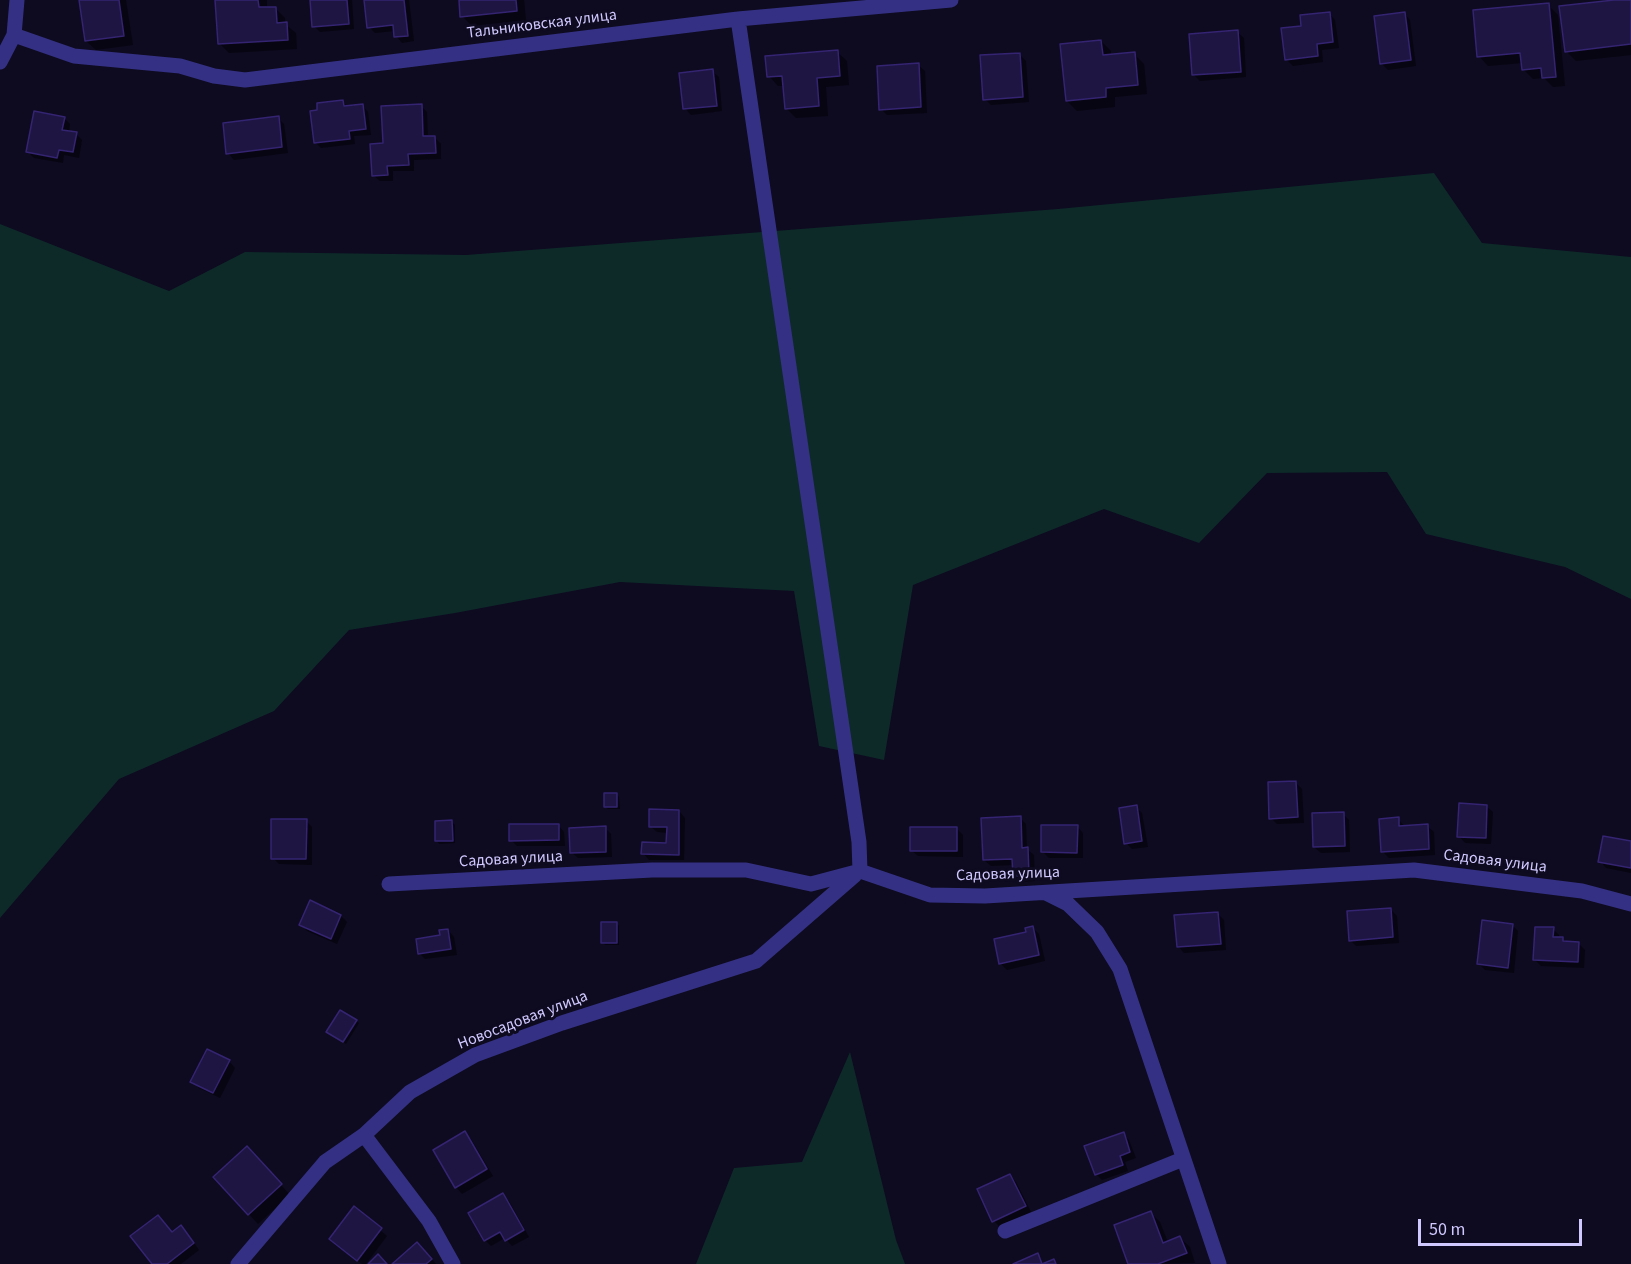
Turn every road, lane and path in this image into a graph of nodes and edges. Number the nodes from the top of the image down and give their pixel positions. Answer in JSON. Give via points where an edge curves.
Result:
{"nodes":[{"id":1,"x":17,"y":0,"type":"edge"},
{"id":2,"x":951,"y":0,"type":"edge"},
{"id":3,"x":738,"y":19,"type":"junction"},
{"id":4,"x":14,"y":35,"type":"junction"},
{"id":5,"x":0,"y":62,"type":"edge"},
{"id":6,"x":860,"y":871,"type":"junction"},
{"id":7,"x":389,"y":884,"type":"dead end"},
{"id":8,"x":1046,"y":892,"type":"junction"},
{"id":9,"x":1631,"y":904,"type":"edge"},
{"id":10,"x":364,"y":1135,"type":"junction"},
{"id":11,"x":1183,"y":1159,"type":"junction"},
{"id":12,"x":1005,"y":1231,"type":"dead end"},
{"id":13,"x":238,"y":1264,"type":"edge"},
{"id":14,"x":453,"y":1264,"type":"edge"},
{"id":15,"x":1220,"y":1264,"type":"edge"}],
"edges":[{"from":1,"to":4,"type":"street"},
{"from":2,"to":3,"type":"street","name":"Тальниковская улица"},
{"from":3,"to":4,"type":"street","name":"Тальниковская улица","via":[[245,80],[180,66],[74,56]]},
{"from":3,"to":6,"type":"street","via":[[859,842]]},
{"from":4,"to":5,"type":"street"},
{"from":6,"to":7,"type":"street","name":"Садовая улица","via":[[812,884],[746,870],[652,870]]},
{"from":6,"to":8,"type":"street","name":"Садовая улица","via":[[930,895]]},
{"from":6,"to":10,"type":"street","name":"Новосадовая улица","via":[[756,961],[475,1055],[410,1092]]},
{"from":8,"to":9,"type":"street","name":"Садовая улица","via":[[1414,870],[1582,891]]},
{"from":8,"to":11,"type":"street","via":[[1068,904],[1097,932],[1120,969]]},
{"from":10,"to":13,"type":"street","name":"Новосадовая улица","via":[[325,1162]]},
{"from":10,"to":14,"type":"street","via":[[429,1221]]},
{"from":11,"to":12,"type":"street"},
{"from":11,"to":15,"type":"street"}]}
